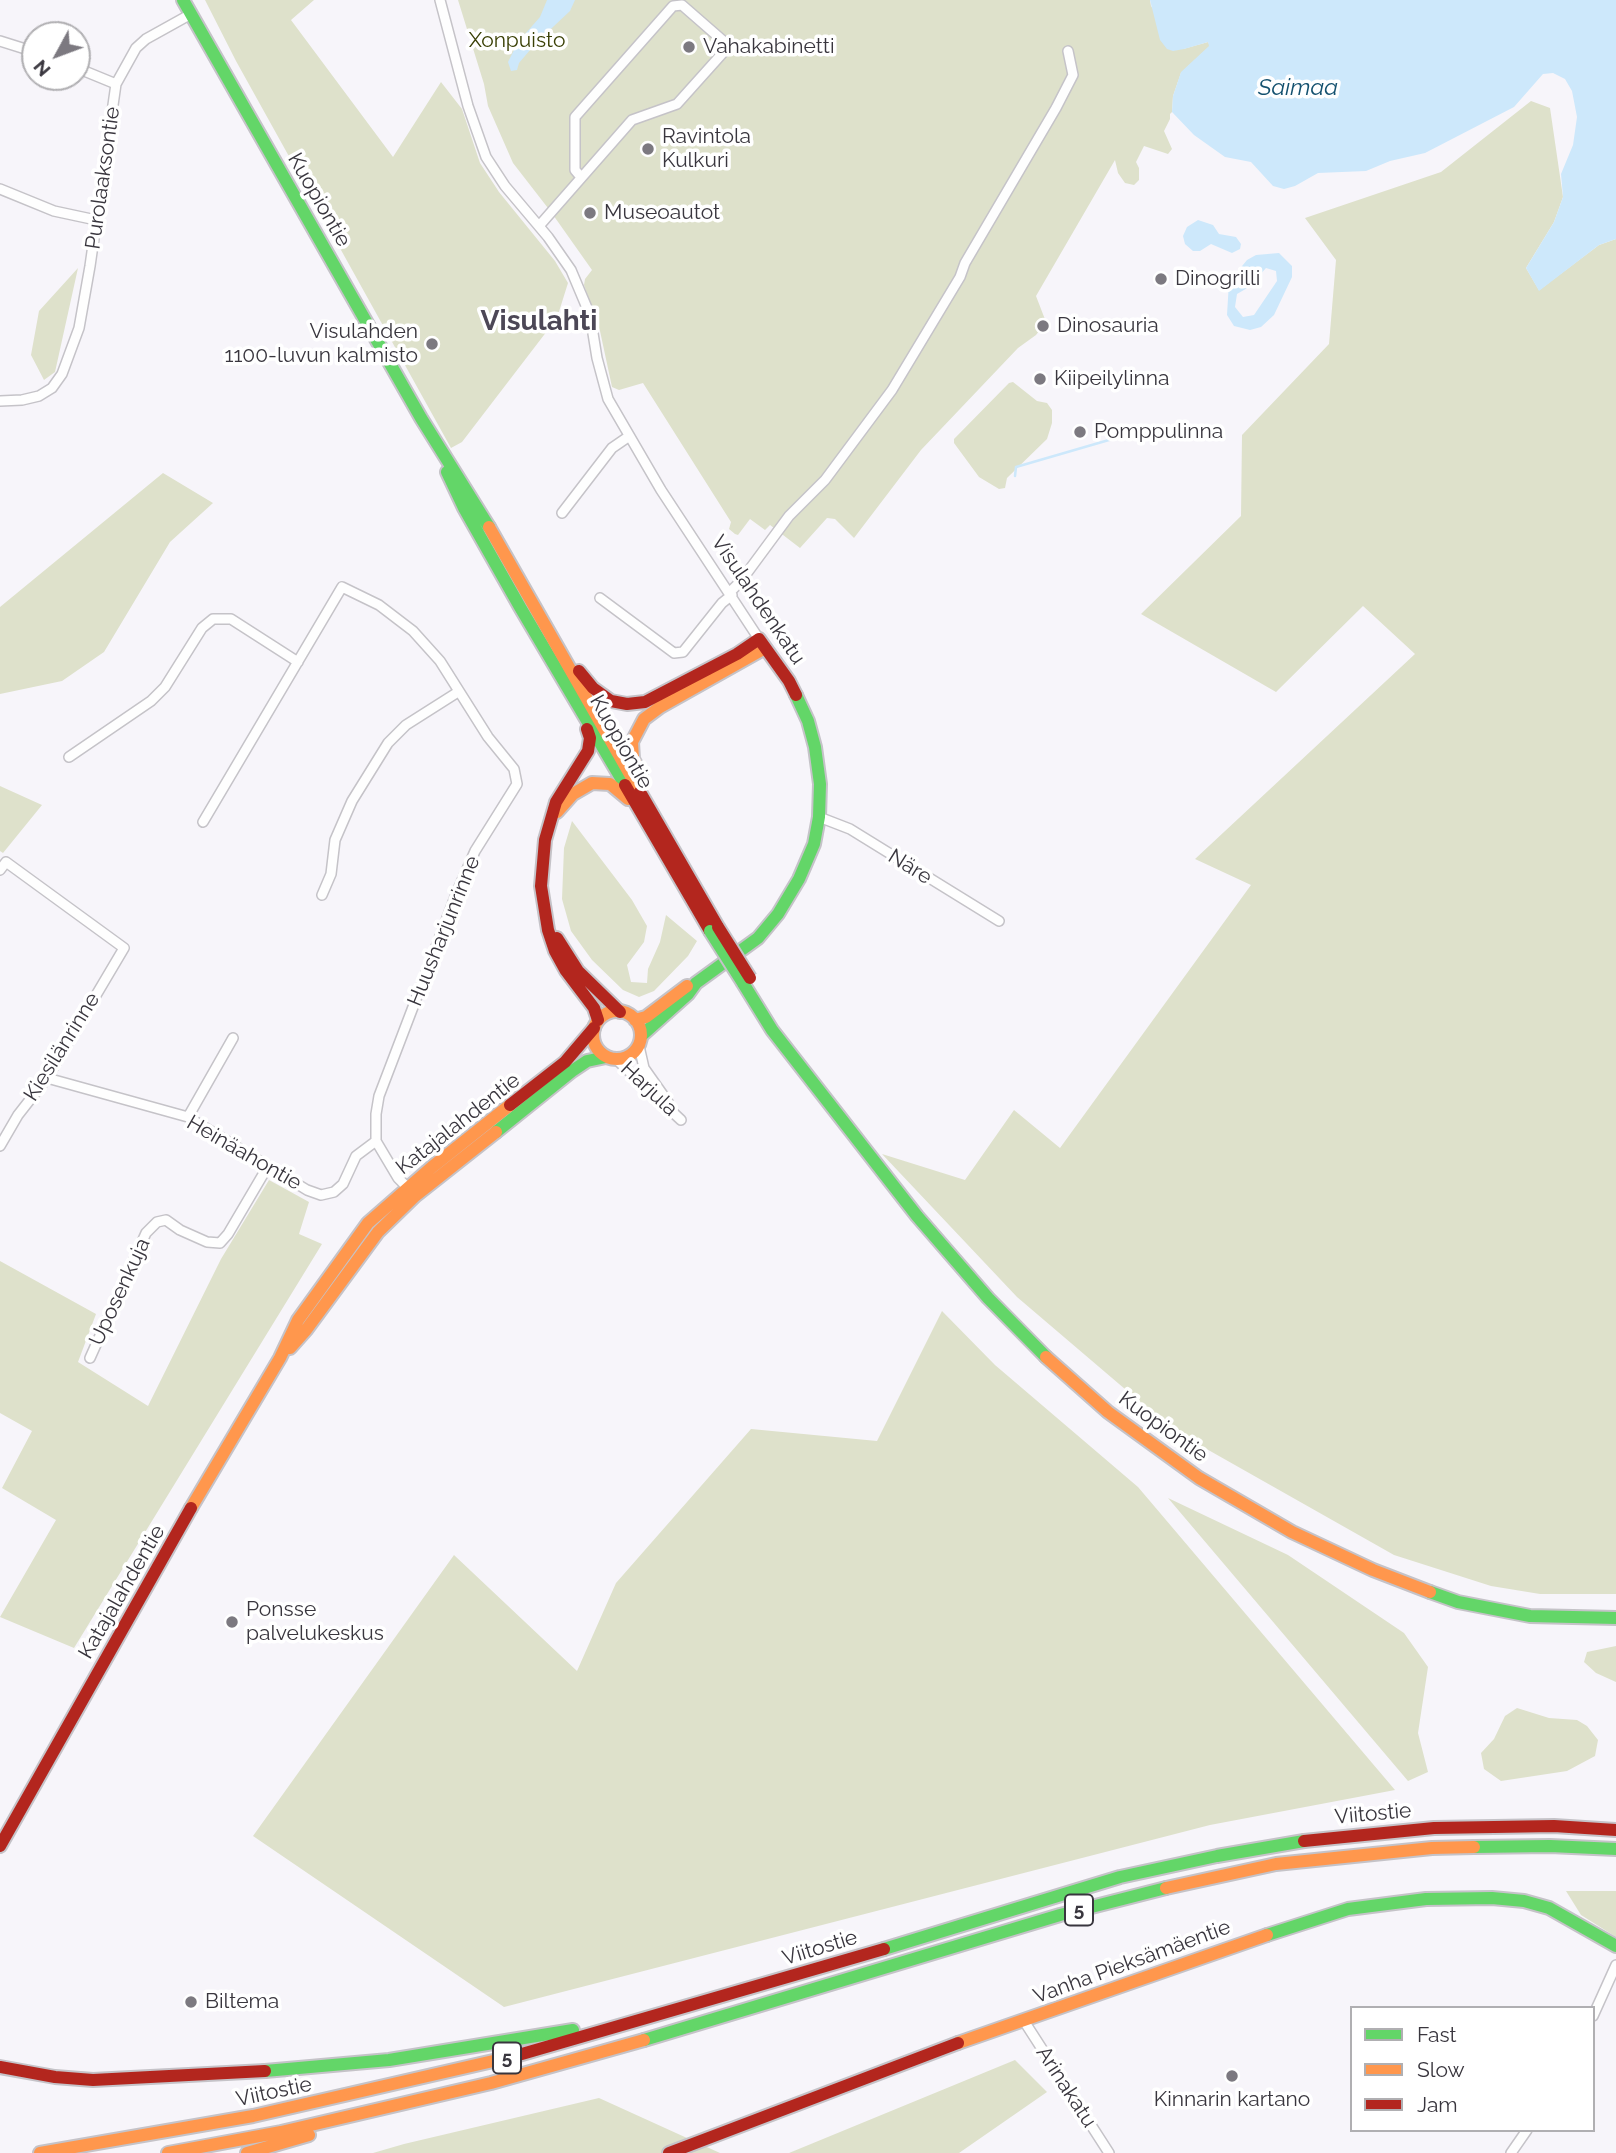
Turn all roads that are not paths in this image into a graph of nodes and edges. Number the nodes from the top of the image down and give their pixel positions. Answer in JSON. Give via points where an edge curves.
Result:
{"nodes":[{"id":1,"x":183,"y":0,"type":"edge"},
{"id":2,"x":440,"y":0,"type":"edge"},
{"id":3,"x":191,"y":14,"type":"junction"},
{"id":4,"x":0,"y":41,"type":"edge"},
{"id":5,"x":21,"y":48,"type":"edge"},
{"id":6,"x":1068,"y":51,"type":"dead end"},
{"id":7,"x":91,"y":73,"type":"edge"},
{"id":8,"x":116,"y":83,"type":"junction"},
{"id":9,"x":581,"y":177,"type":"junction"},
{"id":10,"x":0,"y":189,"type":"edge"},
{"id":11,"x":96,"y":220,"type":"junction"},
{"id":12,"x":539,"y":226,"type":"junction"},
{"id":13,"x":0,"y":401,"type":"edge"},
{"id":14,"x":421,"y":418,"type":"junction"},
{"id":15,"x":628,"y":437,"type":"junction"},
{"id":16,"x":562,"y":513,"type":"dead end"},
{"id":17,"x":731,"y":593,"type":"junction"},
{"id":18,"x":600,"y":598,"type":"dead end"},
{"id":19,"x":536,"y":611,"type":"junction"},
{"id":20,"x":762,"y":643,"type":"junction"},
{"id":21,"x":299,"y":663,"type":"junction"},
{"id":22,"x":458,"y":692,"type":"junction"},
{"id":23,"x":571,"y":694,"type":"junction"},
{"id":24,"x":69,"y":757,"type":"dead end"},
{"id":25,"x":553,"y":817,"type":"junction"},
{"id":26,"x":819,"y":817,"type":"junction"},
{"id":27,"x":203,"y":822,"type":"dead end"},
{"id":28,"x":670,"y":853,"type":"junction"},
{"id":29,"x":0,"y":870,"type":"edge"},
{"id":30,"x":322,"y":895,"type":"dead end"},
{"id":31,"x":545,"y":914,"type":"junction"},
{"id":32,"x":999,"y":921,"type":"dead end"},
{"id":33,"x":696,"y":983,"type":"junction"},
{"id":34,"x":620,"y":1012,"type":"junction"},
{"id":35,"x":635,"y":1020,"type":"junction"},
{"id":36,"x":596,"y":1024,"type":"junction"},
{"id":37,"x":233,"y":1038,"type":"dead end"},
{"id":38,"x":640,"y":1041,"type":"junction"},
{"id":39,"x":611,"y":1058,"type":"junction"},
{"id":40,"x":47,"y":1078,"type":"junction"},
{"id":41,"x":188,"y":1117,"type":"junction"},
{"id":42,"x":376,"y":1141,"type":"junction"},
{"id":43,"x":0,"y":1146,"type":"edge"},
{"id":44,"x":268,"y":1166,"type":"junction"},
{"id":45,"x":411,"y":1192,"type":"junction"},
{"id":46,"x":90,"y":1358,"type":"dead end"},
{"id":47,"x":1616,"y":1618,"type":"edge"},
{"id":48,"x":1616,"y":1824,"type":"edge"},
{"id":49,"x":1564,"y":1826,"type":"junction"},
{"id":50,"x":1616,"y":1830,"type":"edge"},
{"id":51,"x":0,"y":1846,"type":"edge"},
{"id":52,"x":1613,"y":1849,"type":"edge"},
{"id":53,"x":1616,"y":1946,"type":"edge"},
{"id":54,"x":1616,"y":1965,"type":"edge"},
{"id":55,"x":675,"y":2010,"type":"junction"},
{"id":56,"x":1595,"y":2012,"type":"edge"},
{"id":57,"x":1024,"y":2021,"type":"junction"},
{"id":58,"x":0,"y":2067,"type":"edge"},
{"id":59,"x":400,"y":2106,"type":"junction"},
{"id":60,"x":1526,"y":2132,"type":"edge"},
{"id":61,"x":40,"y":2153,"type":"edge"},
{"id":62,"x":168,"y":2153,"type":"edge"},
{"id":63,"x":247,"y":2153,"type":"edge"},
{"id":64,"x":669,"y":2153,"type":"edge"},
{"id":65,"x":1109,"y":2153,"type":"edge"},
{"id":66,"x":1511,"y":2153,"type":"edge"}],
"edges":[{"from":1,"to":3,"type":"main road","name":"Kuopiontie"},
{"from":2,"to":12,"type":"street","name":"Visulahdenkatu","via":[[486,157]]},
{"from":3,"to":8,"type":"street","name":"Purolaaksontie","via":[[136,48]]},
{"from":3,"to":14,"type":"main road","name":"Kuopiontie"},
{"from":4,"to":5,"type":"street"},
{"from":6,"to":17,"type":"street","via":[[1073,75],[1056,108],[892,390]]},
{"from":7,"to":8,"type":"street"},
{"from":8,"to":11,"type":"street","name":"Purolaaksontie"},
{"from":9,"to":9,"type":"street","via":[[632,120],[677,104],[729,46],[682,5],[673,6],[575,117],[575,170]]},
{"from":9,"to":12,"type":"street"},
{"from":10,"to":11,"type":"street","via":[[54,211]]},
{"from":11,"to":13,"type":"street","name":"Purolaaksontie","via":[[79,328],[62,374],[39,396]]},
{"from":12,"to":15,"type":"street","name":"Visulahdenkatu","via":[[562,256],[583,296],[608,399]]},
{"from":14,"to":19,"type":"main road","name":"Kuopiontie"},
{"from":14,"to":23,"type":"main road","name":"Kuopiontie","via":[[464,508]]},
{"from":15,"to":16,"type":"street","via":[[612,448]]},
{"from":15,"to":17,"type":"street","name":"Visulahdenkatu"},
{"from":17,"to":18,"type":"street","via":[[683,652],[674,653]]},
{"from":17,"to":20,"type":"street","name":"Visulahdenkatu"},
{"from":19,"to":20,"type":"main road","via":[[593,688],[611,701],[627,704],[656,698]]},
{"from":19,"to":28,"type":"main road","name":"Kuopiontie"},
{"from":20,"to":26,"type":"main road","name":"Visulahdenkatu","via":[[789,681],[808,721],[820,784]]},
{"from":20,"to":28,"type":"main road","via":[[651,713],[634,733],[633,759],[656,802]]},
{"from":21,"to":22,"type":"street","name":"Huusharjunrinne","via":[[342,587],[379,605],[413,631],[440,661]]},
{"from":21,"to":24,"type":"street","via":[[231,619],[213,620],[202,628],[151,701]]},
{"from":21,"to":27,"type":"street","name":"Huusharjunrinne"},
{"from":22,"to":30,"type":"street","via":[[406,725],[388,743],[352,801],[335,840],[331,874]]},
{"from":22,"to":42,"type":"street","name":"Huusharjunrinne","via":[[514,769],[517,784],[475,851],[457,892],[379,1096]]},
{"from":23,"to":25,"type":"main road","via":[[590,744],[556,802]]},
{"from":23,"to":28,"type":"main road","name":"Kuopiontie"},
{"from":25,"to":28,"type":"main road","via":[[583,787],[610,784],[627,798]]},
{"from":25,"to":31,"type":"main road","via":[[541,871]]},
{"from":26,"to":32,"type":"street","name":"Näre","via":[[850,829]]},
{"from":26,"to":33,"type":"main road","name":"Visulahdenkatu","via":[[799,880],[778,914],[758,938]]},
{"from":28,"to":47,"type":"main road","name":"Kuopiontie","bridge":true,"via":[[807,1074],[917,1216],[988,1298],[1108,1412],[1199,1478],[1292,1532],[1374,1570],[1458,1602],[1530,1616]]},
{"from":29,"to":40,"type":"street","name":"Kiesilänrinne","via":[[6,862],[124,948]]},
{"from":31,"to":34,"type":"main road","via":[[578,971]]},
{"from":31,"to":36,"type":"main road","via":[[555,951],[594,1008]]},
{"from":33,"to":35,"type":"main road","name":"Visulahdenkatu"},
{"from":33,"to":38,"type":"main road","name":"Visulahdenkatu"},
{"from":34,"to":35,"type":"main road"},
{"from":34,"to":36,"type":"main road","via":[[612,1012]]},
{"from":35,"to":38,"type":"main road"},
{"from":36,"to":39,"type":"main road","via":[[593,1039]]},
{"from":36,"to":45,"type":"main road","name":"Katajalahdentie","via":[[565,1062]]},
{"from":37,"to":41,"type":"street"},
{"from":38,"to":39,"type":"main road","via":[[634,1053]]},
{"from":38,"to":39,"type":"street","name":"Harjula","via":[[644,1069],[681,1120]]},
{"from":39,"to":45,"type":"main road","name":"Katajalahdentie","via":[[587,1061],[572,1071]]},
{"from":40,"to":41,"type":"street","name":"Heinäahontie"},
{"from":40,"to":43,"type":"street","name":"Kiesilänrinne"},
{"from":41,"to":44,"type":"street","name":"Heinäahontie"},
{"from":42,"to":44,"type":"street","name":"Heinäahontie","via":[[356,1156],[343,1184],[334,1192],[321,1195],[307,1190]]},
{"from":42,"to":45,"type":"street"},
{"from":44,"to":46,"type":"street","name":"Uposenkuja","via":[[220,1243],[207,1242],[166,1220],[146,1233]]},
{"from":45,"to":51,"type":"main road","name":"Katajalahdentie","via":[[368,1223],[298,1321]]},
{"from":48,"to":49,"type":"main road"},
{"from":49,"to":50,"type":"main road","name":"Viitostie","number":"5"},
{"from":49,"to":55,"type":"main road","name":"Viitostie","number":"5","via":[[1367,1833],[1217,1856],[1077,1889]]},
{"from":52,"to":59,"type":"main road","name":"Viitostie","number":"5","via":[[1432,1848],[1276,1864],[1220,1875],[1060,1915],[720,2019]]},
{"from":53,"to":57,"type":"main road","name":"Vanha Pieksämäentie","via":[[1549,1908],[1524,1901],[1388,1902],[1313,1919]]},
{"from":54,"to":56,"type":"street"},
{"from":55,"to":58,"type":"main road","via":[[460,2050],[308,2068],[93,2080]]},
{"from":55,"to":61,"type":"main road","name":"Viitostie","number":"5","via":[[518,2055],[336,2099]]},
{"from":57,"to":64,"type":"main road","name":"Vanha Pieksämäentie"},
{"from":57,"to":65,"type":"street","name":"Arinakatu"},
{"from":59,"to":62,"type":"main road","name":"Viitostie","number":"5"},
{"from":59,"to":63,"type":"main road"},
{"from":60,"to":66,"type":"street"}]}
